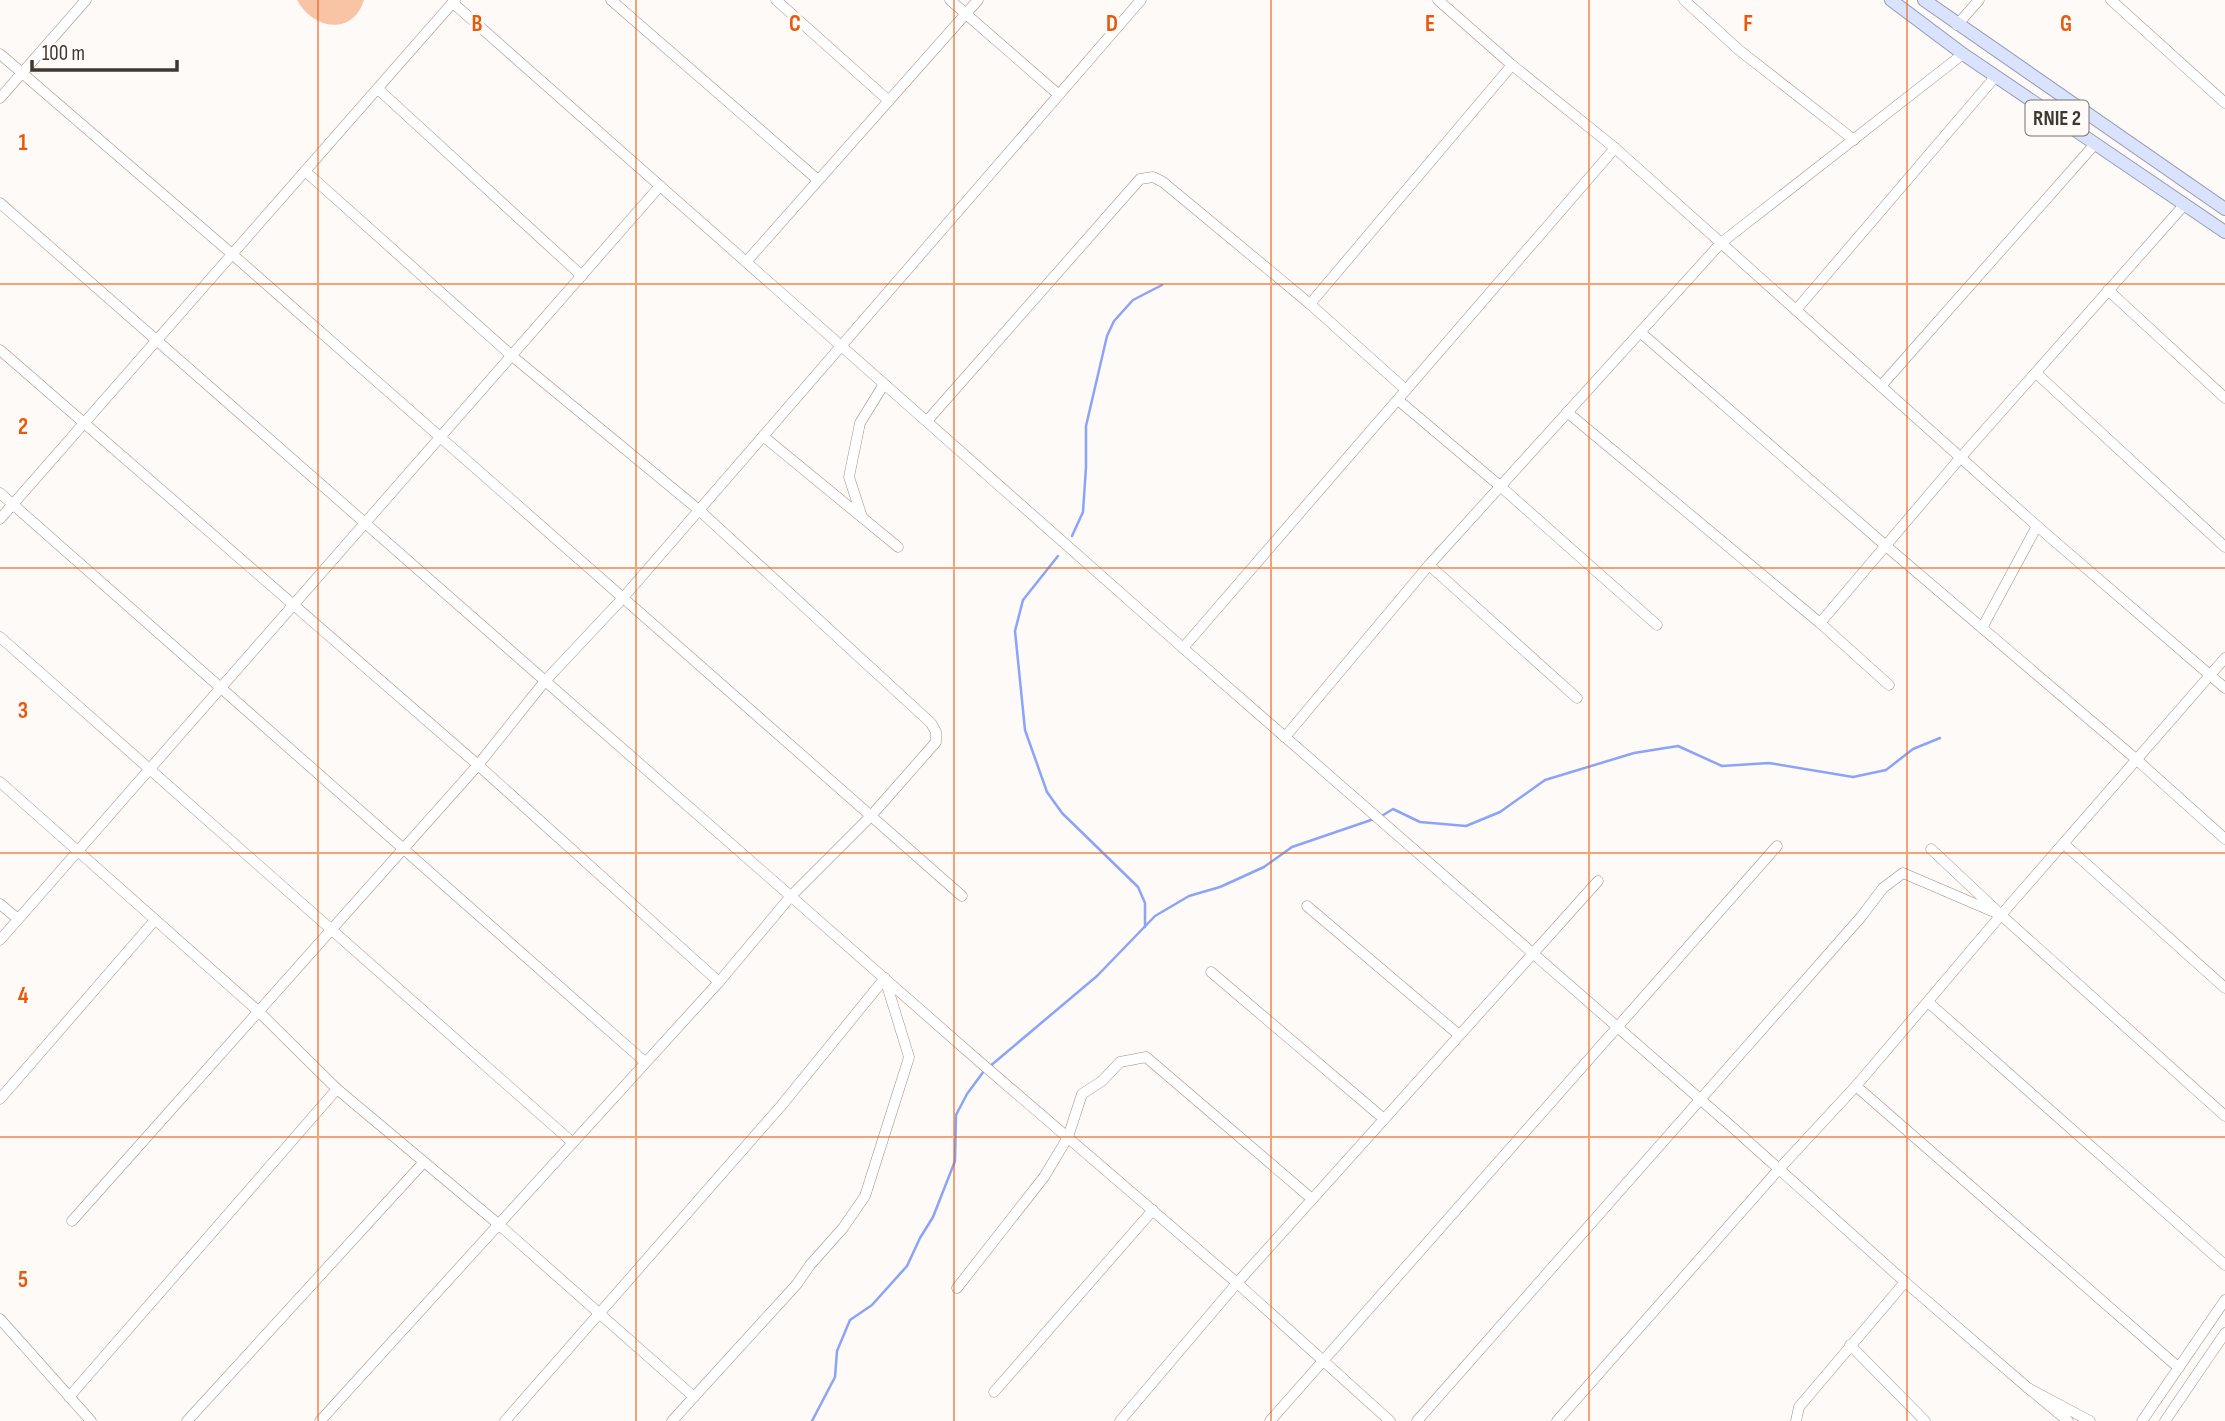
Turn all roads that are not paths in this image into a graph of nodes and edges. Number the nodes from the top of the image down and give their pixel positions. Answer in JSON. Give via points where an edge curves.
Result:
{"nodes":[{"id":1,"x":86,"y":0,"type":"edge"},
{"id":2,"x":611,"y":0,"type":"edge"},
{"id":3,"x":776,"y":0,"type":"edge"},
{"id":4,"x":950,"y":0,"type":"edge"},
{"id":5,"x":978,"y":0,"type":"edge"},
{"id":6,"x":1141,"y":0,"type":"edge"},
{"id":7,"x":1438,"y":0,"type":"edge"},
{"id":8,"x":1684,"y":0,"type":"edge"},
{"id":9,"x":1891,"y":0,"type":"edge"},
{"id":10,"x":1924,"y":0,"type":"edge"},
{"id":11,"x":1979,"y":0,"type":"edge"},
{"id":12,"x":2111,"y":0,"type":"edge"},
{"id":13,"x":454,"y":2,"type":"edge"},
{"id":14,"x":966,"y":14,"type":"junction"},
{"id":15,"x":1957,"y":24,"type":"junction"},
{"id":16,"x":0,"y":54,"type":"edge"},
{"id":17,"x":1963,"y":54,"type":"junction"},
{"id":18,"x":1512,"y":65,"type":"junction"},
{"id":19,"x":22,"y":73,"type":"junction"},
{"id":20,"x":1996,"y":76,"type":"junction"},
{"id":21,"x":378,"y":89,"type":"junction"},
{"id":22,"x":1059,"y":95,"type":"junction"},
{"id":23,"x":0,"y":98,"type":"edge"},
{"id":24,"x":889,"y":101,"type":"junction"},
{"id":25,"x":2225,"y":103,"type":"edge"},
{"id":26,"x":1854,"y":140,"type":"junction"},
{"id":27,"x":2095,"y":144,"type":"junction"},
{"id":28,"x":1615,"y":148,"type":"junction"},
{"id":29,"x":305,"y":172,"type":"junction"},
{"id":30,"x":818,"y":180,"type":"junction"},
{"id":31,"x":660,"y":186,"type":"junction"},
{"id":32,"x":0,"y":203,"type":"edge"},
{"id":33,"x":2185,"y":204,"type":"junction"},
{"id":34,"x":2224,"y":206,"type":"edge"},
{"id":35,"x":2225,"y":232,"type":"edge"},
{"id":36,"x":1721,"y":243,"type":"junction"},
{"id":37,"x":232,"y":254,"type":"junction"},
{"id":38,"x":746,"y":262,"type":"junction"},
{"id":39,"x":582,"y":276,"type":"junction"},
{"id":40,"x":2108,"y":290,"type":"junction"},
{"id":41,"x":1310,"y":304,"type":"junction"},
{"id":42,"x":1796,"y":310,"type":"junction"},
{"id":43,"x":1640,"y":332,"type":"junction"},
{"id":44,"x":157,"y":340,"type":"junction"},
{"id":45,"x":841,"y":346,"type":"junction"},
{"id":46,"x":0,"y":350,"type":"edge"},
{"id":47,"x":512,"y":356,"type":"junction"},
{"id":48,"x":2036,"y":373,"type":"junction"},
{"id":49,"x":884,"y":384,"type":"junction"},
{"id":50,"x":1881,"y":386,"type":"junction"},
{"id":51,"x":1406,"y":390,"type":"junction"},
{"id":52,"x":2225,"y":398,"type":"edge"},
{"id":53,"x":1398,"y":400,"type":"junction"},
{"id":54,"x":1567,"y":412,"type":"junction"},
{"id":55,"x":927,"y":421,"type":"junction"},
{"id":56,"x":84,"y":423,"type":"junction"},
{"id":57,"x":763,"y":436,"type":"junction"},
{"id":58,"x":439,"y":438,"type":"junction"},
{"id":59,"x":1961,"y":457,"type":"junction"},
{"id":60,"x":1500,"y":486,"type":"junction"},
{"id":61,"x":0,"y":493,"type":"edge"},
{"id":62,"x":13,"y":504,"type":"junction"},
{"id":63,"x":699,"y":510,"type":"junction"},
{"id":64,"x":862,"y":517,"type":"junction"},
{"id":65,"x":0,"y":519,"type":"edge"},
{"id":66,"x":365,"y":523,"type":"junction"},
{"id":67,"x":2036,"y":526,"type":"junction"},
{"id":68,"x":1886,"y":546,"type":"junction"},
{"id":69,"x":898,"y":547,"type":"dead end"},
{"id":70,"x":2225,"y":547,"type":"edge"},
{"id":71,"x":1429,"y":565,"type":"junction"},
{"id":72,"x":622,"y":598,"type":"junction"},
{"id":73,"x":292,"y":606,"type":"junction"},
{"id":74,"x":1820,"y":623,"type":"junction"},
{"id":75,"x":1657,"y":625,"type":"dead end"},
{"id":76,"x":1982,"y":628,"type":"junction"},
{"id":77,"x":0,"y":637,"type":"edge"},
{"id":78,"x":1183,"y":648,"type":"junction"},
{"id":79,"x":2225,"y":658,"type":"edge"},
{"id":80,"x":2210,"y":675,"type":"junction"},
{"id":81,"x":545,"y":681,"type":"junction"},
{"id":82,"x":1889,"y":685,"type":"dead end"},
{"id":83,"x":221,"y":688,"type":"junction"},
{"id":84,"x":2225,"y":688,"type":"edge"},
{"id":85,"x":1577,"y":698,"type":"dead end"},
{"id":86,"x":1285,"y":737,"type":"junction"},
{"id":87,"x":2137,"y":760,"type":"junction"},
{"id":88,"x":478,"y":765,"type":"junction"},
{"id":89,"x":149,"y":770,"type":"junction"},
{"id":90,"x":0,"y":782,"type":"edge"},
{"id":91,"x":871,"y":816,"type":"junction"},
{"id":92,"x":2225,"y":839,"type":"edge"},
{"id":93,"x":2064,"y":844,"type":"junction"},
{"id":94,"x":1777,"y":846,"type":"dead end"},
{"id":95,"x":404,"y":847,"type":"junction"},
{"id":96,"x":1931,"y":849,"type":"dead end"},
{"id":97,"x":78,"y":851,"type":"junction"},
{"id":98,"x":1598,"y":881,"type":"dead end"},
{"id":99,"x":791,"y":896,"type":"junction"},
{"id":100,"x":962,"y":896,"type":"dead end"},
{"id":101,"x":0,"y":904,"type":"edge"},
{"id":102,"x":1307,"y":906,"type":"dead end"},
{"id":103,"x":2001,"y":915,"type":"junction"},
{"id":104,"x":18,"y":919,"type":"junction"},
{"id":105,"x":155,"y":920,"type":"junction"},
{"id":106,"x":330,"y":929,"type":"junction"},
{"id":107,"x":0,"y":940,"type":"edge"},
{"id":108,"x":1534,"y":952,"type":"junction"},
{"id":109,"x":1212,"y":972,"type":"dead end"},
{"id":110,"x":885,"y":978,"type":"junction"},
{"id":111,"x":719,"y":982,"type":"junction"},
{"id":112,"x":2225,"y":988,"type":"edge"},
{"id":113,"x":1928,"y":1002,"type":"junction"},
{"id":114,"x":257,"y":1010,"type":"junction"},
{"id":115,"x":1618,"y":1027,"type":"junction"},
{"id":116,"x":1459,"y":1035,"type":"junction"},
{"id":117,"x":645,"y":1062,"type":"junction"},
{"id":118,"x":1856,"y":1086,"type":"junction"},
{"id":119,"x":337,"y":1089,"type":"junction"},
{"id":120,"x":0,"y":1098,"type":"edge"},
{"id":121,"x":1700,"y":1099,"type":"junction"},
{"id":122,"x":2225,"y":1116,"type":"edge"},
{"id":123,"x":1384,"y":1119,"type":"junction"},
{"id":124,"x":1068,"y":1137,"type":"junction"},
{"id":125,"x":572,"y":1142,"type":"junction"},
{"id":126,"x":423,"y":1163,"type":"junction"},
{"id":127,"x":1779,"y":1169,"type":"junction"},
{"id":128,"x":1312,"y":1199,"type":"junction"},
{"id":129,"x":1153,"y":1210,"type":"junction"},
{"id":130,"x":72,"y":1221,"type":"dead end"},
{"id":131,"x":498,"y":1223,"type":"junction"},
{"id":132,"x":2225,"y":1265,"type":"edge"},
{"id":133,"x":1905,"y":1282,"type":"junction"},
{"id":134,"x":1237,"y":1283,"type":"junction"},
{"id":135,"x":957,"y":1288,"type":"dead end"},
{"id":136,"x":2225,"y":1300,"type":"edge"},
{"id":137,"x":600,"y":1314,"type":"junction"},
{"id":138,"x":0,"y":1319,"type":"edge"},
{"id":139,"x":2225,"y":1333,"type":"edge"},
{"id":140,"x":1850,"y":1345,"type":"junction"},
{"id":141,"x":1324,"y":1360,"type":"junction"},
{"id":142,"x":2179,"y":1368,"type":"junction"},
{"id":143,"x":2028,"y":1388,"type":"junction"},
{"id":144,"x":994,"y":1392,"type":"dead end"},
{"id":145,"x":69,"y":1397,"type":"junction"},
{"id":146,"x":694,"y":1397,"type":"junction"},
{"id":147,"x":92,"y":1421,"type":"edge"},
{"id":148,"x":187,"y":1421,"type":"edge"},
{"id":149,"x":320,"y":1421,"type":"edge"},
{"id":150,"x":505,"y":1421,"type":"edge"},
{"id":151,"x":672,"y":1421,"type":"edge"},
{"id":152,"x":1120,"y":1421,"type":"edge"},
{"id":153,"x":1270,"y":1421,"type":"edge"},
{"id":154,"x":1390,"y":1421,"type":"edge"},
{"id":155,"x":1417,"y":1421,"type":"edge"},
{"id":156,"x":1557,"y":1421,"type":"edge"},
{"id":157,"x":1796,"y":1421,"type":"edge"},
{"id":158,"x":1924,"y":1421,"type":"edge"},
{"id":159,"x":2068,"y":1421,"type":"edge"},
{"id":160,"x":2090,"y":1421,"type":"edge"},
{"id":161,"x":2142,"y":1421,"type":"edge"},
{"id":162,"x":2165,"y":1421,"type":"edge"}],
"edges":[{"from":1,"to":19,"type":"street"},
{"from":2,"to":30,"type":"street"},
{"from":3,"to":24,"type":"street"},
{"from":4,"to":14,"type":"street"},
{"from":5,"to":14,"type":"street"},
{"from":6,"to":22,"type":"street"},
{"from":7,"to":18,"type":"street"},
{"from":8,"to":26,"type":"street","via":[[1739,50]]},
{"from":9,"to":17,"type":"main road","number":"RNIE 2"},
{"from":10,"to":15,"type":"main road","number":"RNIE 2"},
{"from":11,"to":15,"type":"street"},
{"from":12,"to":25,"type":"street"},
{"from":13,"to":21,"type":"street"},
{"from":13,"to":31,"type":"street"},
{"from":14,"to":22,"type":"street"},
{"from":14,"to":24,"type":"street"},
{"from":15,"to":34,"type":"main road","number":"RNIE 2"},
{"from":16,"to":19,"type":"street"},
{"from":17,"to":20,"type":"main road","number":"RNIE 2"},
{"from":17,"to":26,"type":"street"},
{"from":18,"to":28,"type":"street"},
{"from":18,"to":41,"type":"street"},
{"from":19,"to":23,"type":"street"},
{"from":19,"to":37,"type":"street"},
{"from":20,"to":27,"type":"main road","number":"RNIE 2"},
{"from":20,"to":42,"type":"street"},
{"from":21,"to":29,"type":"street"},
{"from":21,"to":39,"type":"street"},
{"from":22,"to":45,"type":"street"},
{"from":24,"to":30,"type":"street"},
{"from":26,"to":36,"type":"street"},
{"from":27,"to":33,"type":"main road","number":"RNIE 2"},
{"from":27,"to":50,"type":"street"},
{"from":28,"to":36,"type":"street"},
{"from":28,"to":51,"type":"street"},
{"from":29,"to":37,"type":"street"},
{"from":29,"to":47,"type":"street"},
{"from":30,"to":38,"type":"street"},
{"from":31,"to":38,"type":"street"},
{"from":31,"to":39,"type":"street"},
{"from":32,"to":44,"type":"street"},
{"from":33,"to":35,"type":"main road","number":"RNIE 2"},
{"from":33,"to":40,"type":"street"},
{"from":36,"to":42,"type":"street"},
{"from":36,"to":43,"type":"street"},
{"from":37,"to":44,"type":"street"},
{"from":37,"to":58,"type":"street"},
{"from":38,"to":45,"type":"street"},
{"from":39,"to":47,"type":"street"},
{"from":40,"to":48,"type":"street"},
{"from":40,"to":52,"type":"street"},
{"from":41,"to":51,"type":"street"},
{"from":41,"to":55,"type":"street","via":[[1163,182],[1153,177],[1140,179]]},
{"from":42,"to":50,"type":"street"},
{"from":43,"to":54,"type":"street"},
{"from":43,"to":68,"type":"street"},
{"from":44,"to":56,"type":"street"},
{"from":44,"to":66,"type":"street"},
{"from":45,"to":49,"type":"street"},
{"from":45,"to":57,"type":"street"},
{"from":46,"to":56,"type":"street"},
{"from":47,"to":58,"type":"street"},
{"from":47,"to":63,"type":"street"},
{"from":48,"to":59,"type":"street"},
{"from":48,"to":70,"type":"street"},
{"from":49,"to":55,"type":"street"},
{"from":49,"to":64,"type":"street","via":[[860,424],[849,477]]},
{"from":50,"to":59,"type":"street"},
{"from":51,"to":53,"type":"street"},
{"from":53,"to":60,"type":"street"},
{"from":53,"to":78,"type":"street"},
{"from":54,"to":60,"type":"street"},
{"from":54,"to":74,"type":"street"},
{"from":55,"to":78,"type":"street"},
{"from":56,"to":62,"type":"street"},
{"from":56,"to":73,"type":"street"},
{"from":57,"to":63,"type":"street"},
{"from":57,"to":64,"type":"street"},
{"from":58,"to":66,"type":"street"},
{"from":58,"to":72,"type":"street"},
{"from":59,"to":67,"type":"street"},
{"from":59,"to":68,"type":"street"},
{"from":60,"to":71,"type":"street"},
{"from":60,"to":75,"type":"street"},
{"from":61,"to":62,"type":"street"},
{"from":62,"to":65,"type":"street"},
{"from":62,"to":83,"type":"street"},
{"from":63,"to":72,"type":"street"},
{"from":63,"to":91,"type":"street","via":[[931,723],[936,742]]},
{"from":64,"to":69,"type":"street"},
{"from":66,"to":73,"type":"street"},
{"from":66,"to":81,"type":"street"},
{"from":67,"to":76,"type":"street"},
{"from":67,"to":80,"type":"street"},
{"from":68,"to":74,"type":"street"},
{"from":68,"to":76,"type":"street"},
{"from":71,"to":85,"type":"street"},
{"from":71,"to":86,"type":"street"},
{"from":72,"to":81,"type":"street"},
{"from":72,"to":91,"type":"street"},
{"from":73,"to":83,"type":"street"},
{"from":73,"to":88,"type":"street"},
{"from":74,"to":82,"type":"street"},
{"from":76,"to":87,"type":"street"},
{"from":77,"to":89,"type":"street"},
{"from":78,"to":86,"type":"street"},
{"from":79,"to":80,"type":"street"},
{"from":80,"to":84,"type":"street"},
{"from":80,"to":87,"type":"street"},
{"from":81,"to":88,"type":"street"},
{"from":81,"to":99,"type":"street"},
{"from":83,"to":89,"type":"street"},
{"from":83,"to":95,"type":"street"},
{"from":86,"to":108,"type":"street"},
{"from":87,"to":92,"type":"street"},
{"from":87,"to":93,"type":"street"},
{"from":88,"to":95,"type":"street"},
{"from":88,"to":111,"type":"street"},
{"from":89,"to":97,"type":"street"},
{"from":89,"to":106,"type":"street"},
{"from":90,"to":97,"type":"street"},
{"from":91,"to":99,"type":"street"},
{"from":91,"to":100,"type":"street"},
{"from":93,"to":103,"type":"street"},
{"from":93,"to":112,"type":"street"},
{"from":94,"to":115,"type":"street"},
{"from":95,"to":106,"type":"street"},
{"from":95,"to":117,"type":"street"},
{"from":96,"to":103,"type":"street"},
{"from":97,"to":104,"type":"street"},
{"from":97,"to":105,"type":"street"},
{"from":98,"to":108,"type":"street"},
{"from":99,"to":110,"type":"street"},
{"from":99,"to":111,"type":"street"},
{"from":101,"to":104,"type":"street"},
{"from":102,"to":116,"type":"street"},
{"from":103,"to":113,"type":"street"},
{"from":103,"to":121,"type":"street","via":[[1903,873],[1883,888]]},
{"from":103,"to":122,"type":"street"},
{"from":104,"to":107,"type":"street"},
{"from":105,"to":114,"type":"street"},
{"from":105,"to":120,"type":"street"},
{"from":106,"to":114,"type":"street"},
{"from":106,"to":125,"type":"street"},
{"from":108,"to":115,"type":"street"},
{"from":108,"to":116,"type":"street"},
{"from":109,"to":123,"type":"street"},
{"from":110,"to":124,"type":"street"},
{"from":110,"to":137,"type":"street","via":[[782,1106]]},
{"from":110,"to":146,"type":"street","via":[[909,1057],[865,1196],[797,1284]]},
{"from":111,"to":117,"type":"street"},
{"from":113,"to":118,"type":"street"},
{"from":113,"to":132,"type":"street"},
{"from":114,"to":119,"type":"street"},
{"from":114,"to":130,"type":"street"},
{"from":115,"to":121,"type":"street"},
{"from":115,"to":141,"type":"street"},
{"from":116,"to":123,"type":"street"},
{"from":117,"to":125,"type":"street"},
{"from":118,"to":127,"type":"street"},
{"from":118,"to":142,"type":"street"},
{"from":119,"to":126,"type":"street"},
{"from":119,"to":145,"type":"street"},
{"from":121,"to":127,"type":"street"},
{"from":121,"to":155,"type":"street"},
{"from":123,"to":128,"type":"street"},
{"from":124,"to":128,"type":"street","via":[[1082,1094],[1120,1062],[1146,1057]]},
{"from":124,"to":129,"type":"street"},
{"from":124,"to":135,"type":"street","via":[[1044,1177]]},
{"from":125,"to":131,"type":"street"},
{"from":126,"to":131,"type":"street"},
{"from":126,"to":148,"type":"street"},
{"from":127,"to":133,"type":"street"},
{"from":127,"to":156,"type":"street"},
{"from":128,"to":134,"type":"street"},
{"from":129,"to":134,"type":"street"},
{"from":129,"to":144,"type":"street"},
{"from":131,"to":137,"type":"street"},
{"from":131,"to":149,"type":"street"},
{"from":133,"to":140,"type":"street"},
{"from":133,"to":143,"type":"street"},
{"from":134,"to":141,"type":"street"},
{"from":134,"to":152,"type":"street"},
{"from":136,"to":142,"type":"street"},
{"from":137,"to":146,"type":"street"},
{"from":137,"to":150,"type":"street"},
{"from":138,"to":145,"type":"street"},
{"from":139,"to":162,"type":"street"},
{"from":140,"to":157,"type":"street","via":[[1799,1407]]},
{"from":140,"to":158,"type":"street"},
{"from":141,"to":153,"type":"street"},
{"from":141,"to":154,"type":"street"},
{"from":142,"to":161,"type":"street"},
{"from":143,"to":159,"type":"street"},
{"from":143,"to":160,"type":"street"},
{"from":145,"to":147,"type":"street"},
{"from":146,"to":151,"type":"street"}]}
